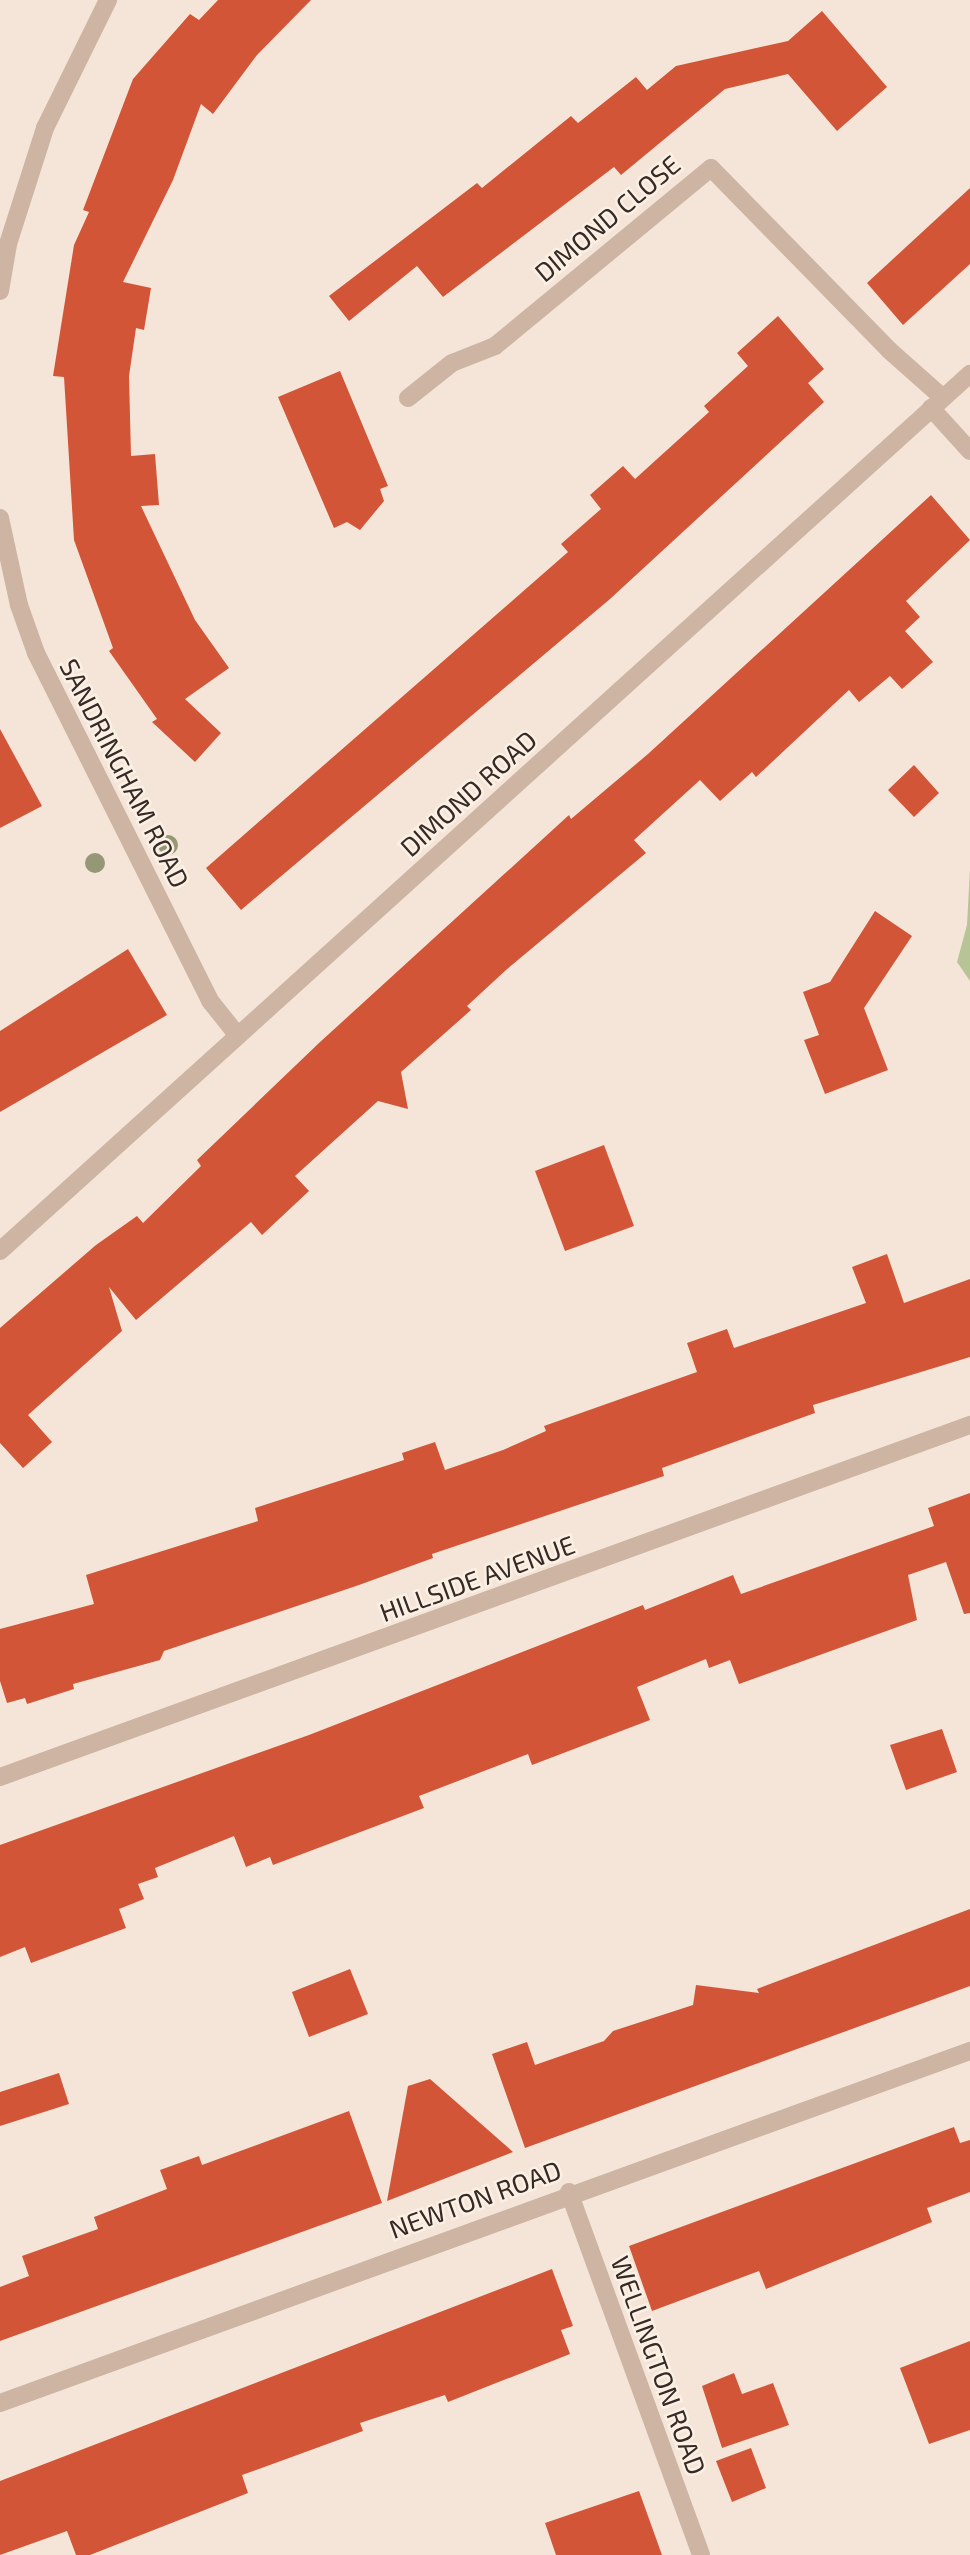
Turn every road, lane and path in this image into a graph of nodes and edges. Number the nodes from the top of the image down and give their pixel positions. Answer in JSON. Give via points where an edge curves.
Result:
{"nodes":[{"id":1,"x":108,"y":0,"type":"edge"},
{"id":2,"x":0,"y":291,"type":"edge"},
{"id":3,"x":970,"y":373,"type":"edge"},
{"id":4,"x":408,"y":398,"type":"dead end"},
{"id":5,"x":937,"y":403,"type":"junction"},
{"id":6,"x":970,"y":451,"type":"edge"},
{"id":7,"x":0,"y":519,"type":"edge"},
{"id":8,"x":239,"y":1036,"type":"junction"},
{"id":9,"x":0,"y":1251,"type":"edge"},
{"id":10,"x":970,"y":1425,"type":"edge"},
{"id":11,"x":0,"y":1777,"type":"edge"},
{"id":12,"x":970,"y":2051,"type":"edge"},
{"id":13,"x":569,"y":2192,"type":"junction"},
{"id":14,"x":0,"y":2403,"type":"edge"},
{"id":15,"x":701,"y":2555,"type":"edge"}],
"edges":[{"from":1,"to":2,"type":"street","via":[[45,128],[8,244]]},
{"from":3,"to":5,"type":"street","name":"DIMOND ROAD"},
{"from":4,"to":5,"type":"street","name":"DIMOND CLOSE","via":[[452,363],[495,346],[711,169]]},
{"from":5,"to":6,"type":"street"},
{"from":5,"to":8,"type":"street","name":"DIMOND ROAD"},
{"from":7,"to":8,"type":"street","name":"SANDRINGHAM ROAD","via":[[19,605],[36,653],[211,1002]]},
{"from":8,"to":9,"type":"street","name":"DIMOND ROAD"},
{"from":10,"to":11,"type":"street","name":"HILLSIDE AVENUE"},
{"from":12,"to":13,"type":"street","name":"NEWTON ROAD"},
{"from":13,"to":14,"type":"street","name":"NEWTON ROAD"},
{"from":13,"to":15,"type":"street","name":"WELLINGTON ROAD"}]}
